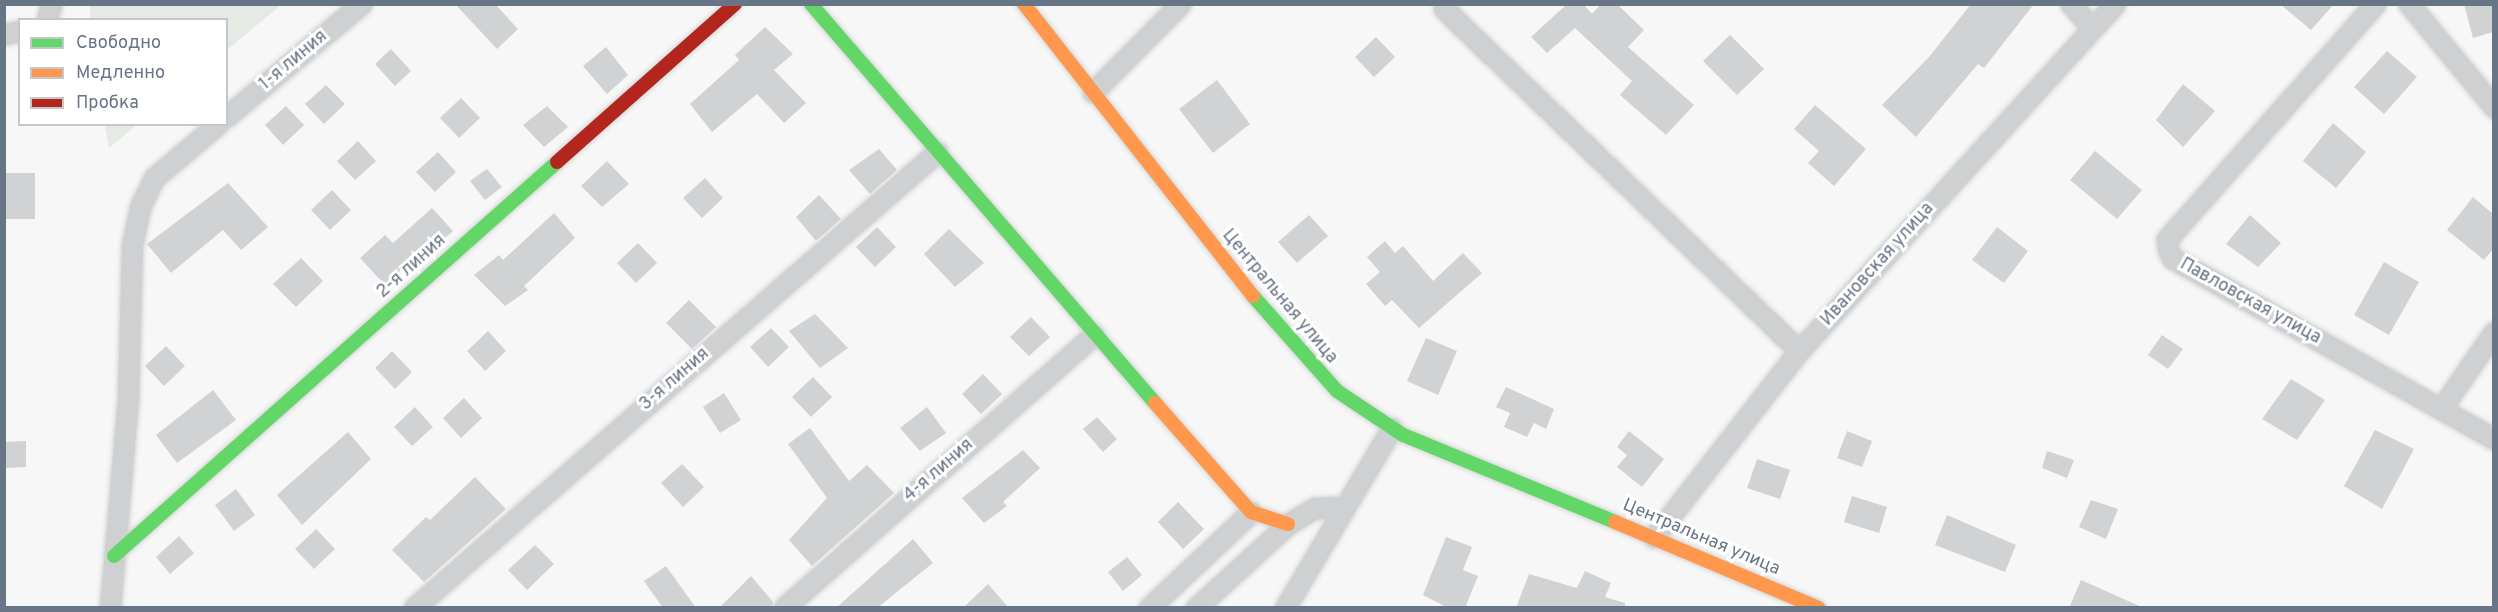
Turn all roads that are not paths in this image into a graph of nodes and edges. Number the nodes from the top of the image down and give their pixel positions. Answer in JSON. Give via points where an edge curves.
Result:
{"nodes":[{"id":1,"x":361,"y":4,"type":"edge"},
{"id":2,"x":735,"y":4,"type":"edge"},
{"id":3,"x":811,"y":4,"type":"edge"},
{"id":4,"x":1024,"y":4,"type":"edge"},
{"id":5,"x":1180,"y":4,"type":"edge"},
{"id":6,"x":2072,"y":4,"type":"edge"},
{"id":7,"x":2115,"y":4,"type":"edge"},
{"id":8,"x":2375,"y":4,"type":"edge"},
{"id":9,"x":2409,"y":4,"type":"edge"},
{"id":10,"x":1444,"y":9,"type":"dead end"},
{"id":11,"x":2092,"y":28,"type":"junction"},
{"id":12,"x":1093,"y":92,"type":"junction"},
{"id":13,"x":2493,"y":107,"type":"edge"},
{"id":14,"x":228,"y":115,"type":"edge"},
{"id":15,"x":216,"y":126,"type":"edge"},
{"id":16,"x":937,"y":152,"type":"junction"},
{"id":17,"x":2493,"y":332,"type":"edge"},
{"id":18,"x":1094,"y":335,"type":"junction"},
{"id":19,"x":1799,"y":351,"type":"junction"},
{"id":20,"x":2441,"y":409,"type":"junction"},
{"id":21,"x":1392,"y":428,"type":"junction"},
{"id":22,"x":2493,"y":439,"type":"edge"},
{"id":23,"x":1342,"y":507,"type":"junction"},
{"id":24,"x":1251,"y":512,"type":"junction"},
{"id":25,"x":1288,"y":524,"type":"junction"},
{"id":26,"x":1654,"y":537,"type":"junction"},
{"id":27,"x":114,"y":556,"type":"junction"},
{"id":28,"x":110,"y":608,"type":"edge"},
{"id":29,"x":414,"y":608,"type":"edge"},
{"id":30,"x":784,"y":608,"type":"edge"},
{"id":31,"x":1149,"y":608,"type":"edge"},
{"id":32,"x":1196,"y":608,"type":"edge"},
{"id":33,"x":1286,"y":608,"type":"edge"},
{"id":34,"x":1819,"y":608,"type":"edge"}],
"edges":[{"from":1,"to":14,"type":"street","name":"1-я линия"},
{"from":2,"to":27,"type":"street","name":"2-я линия"},
{"from":3,"to":16,"type":"street"},
{"from":4,"to":12,"type":"street","name":"Центральная улица"},
{"from":5,"to":12,"type":"street"},
{"from":6,"to":11,"type":"street"},
{"from":7,"to":11,"type":"street","name":"Ивановская улица"},
{"from":8,"to":20,"type":"street","name":"Павловская улица","via":[[2167,239],[2168,249],[2172,258]]},
{"from":9,"to":13,"type":"street"},
{"from":10,"to":19,"type":"street"},
{"from":11,"to":19,"type":"street","name":"Ивановская улица"},
{"from":12,"to":21,"type":"street","name":"Центральная улица","via":[[1309,364],[1337,391]]},
{"from":15,"to":27,"type":"street","via":[[154,178],[140,207],[132,245],[128,397]]},
{"from":16,"to":18,"type":"street"},
{"from":16,"to":29,"type":"street","name":"3-я линия"},
{"from":17,"to":20,"type":"street"},
{"from":18,"to":24,"type":"street"},
{"from":18,"to":30,"type":"street","name":"4-я линия"},
{"from":19,"to":26,"type":"street","name":"Ивановская улица"},
{"from":20,"to":22,"type":"street","name":"Павловская улица"},
{"from":21,"to":23,"type":"street"},
{"from":21,"to":26,"type":"street","name":"Центральная улица","via":[[1485,472]]},
{"from":23,"to":25,"type":"street","via":[[1315,508]]},
{"from":23,"to":33,"type":"street"},
{"from":24,"to":25,"type":"street"},
{"from":24,"to":31,"type":"street"},
{"from":25,"to":32,"type":"street"},
{"from":26,"to":34,"type":"street","name":"Центральная улица"},
{"from":27,"to":28,"type":"street"}]}
